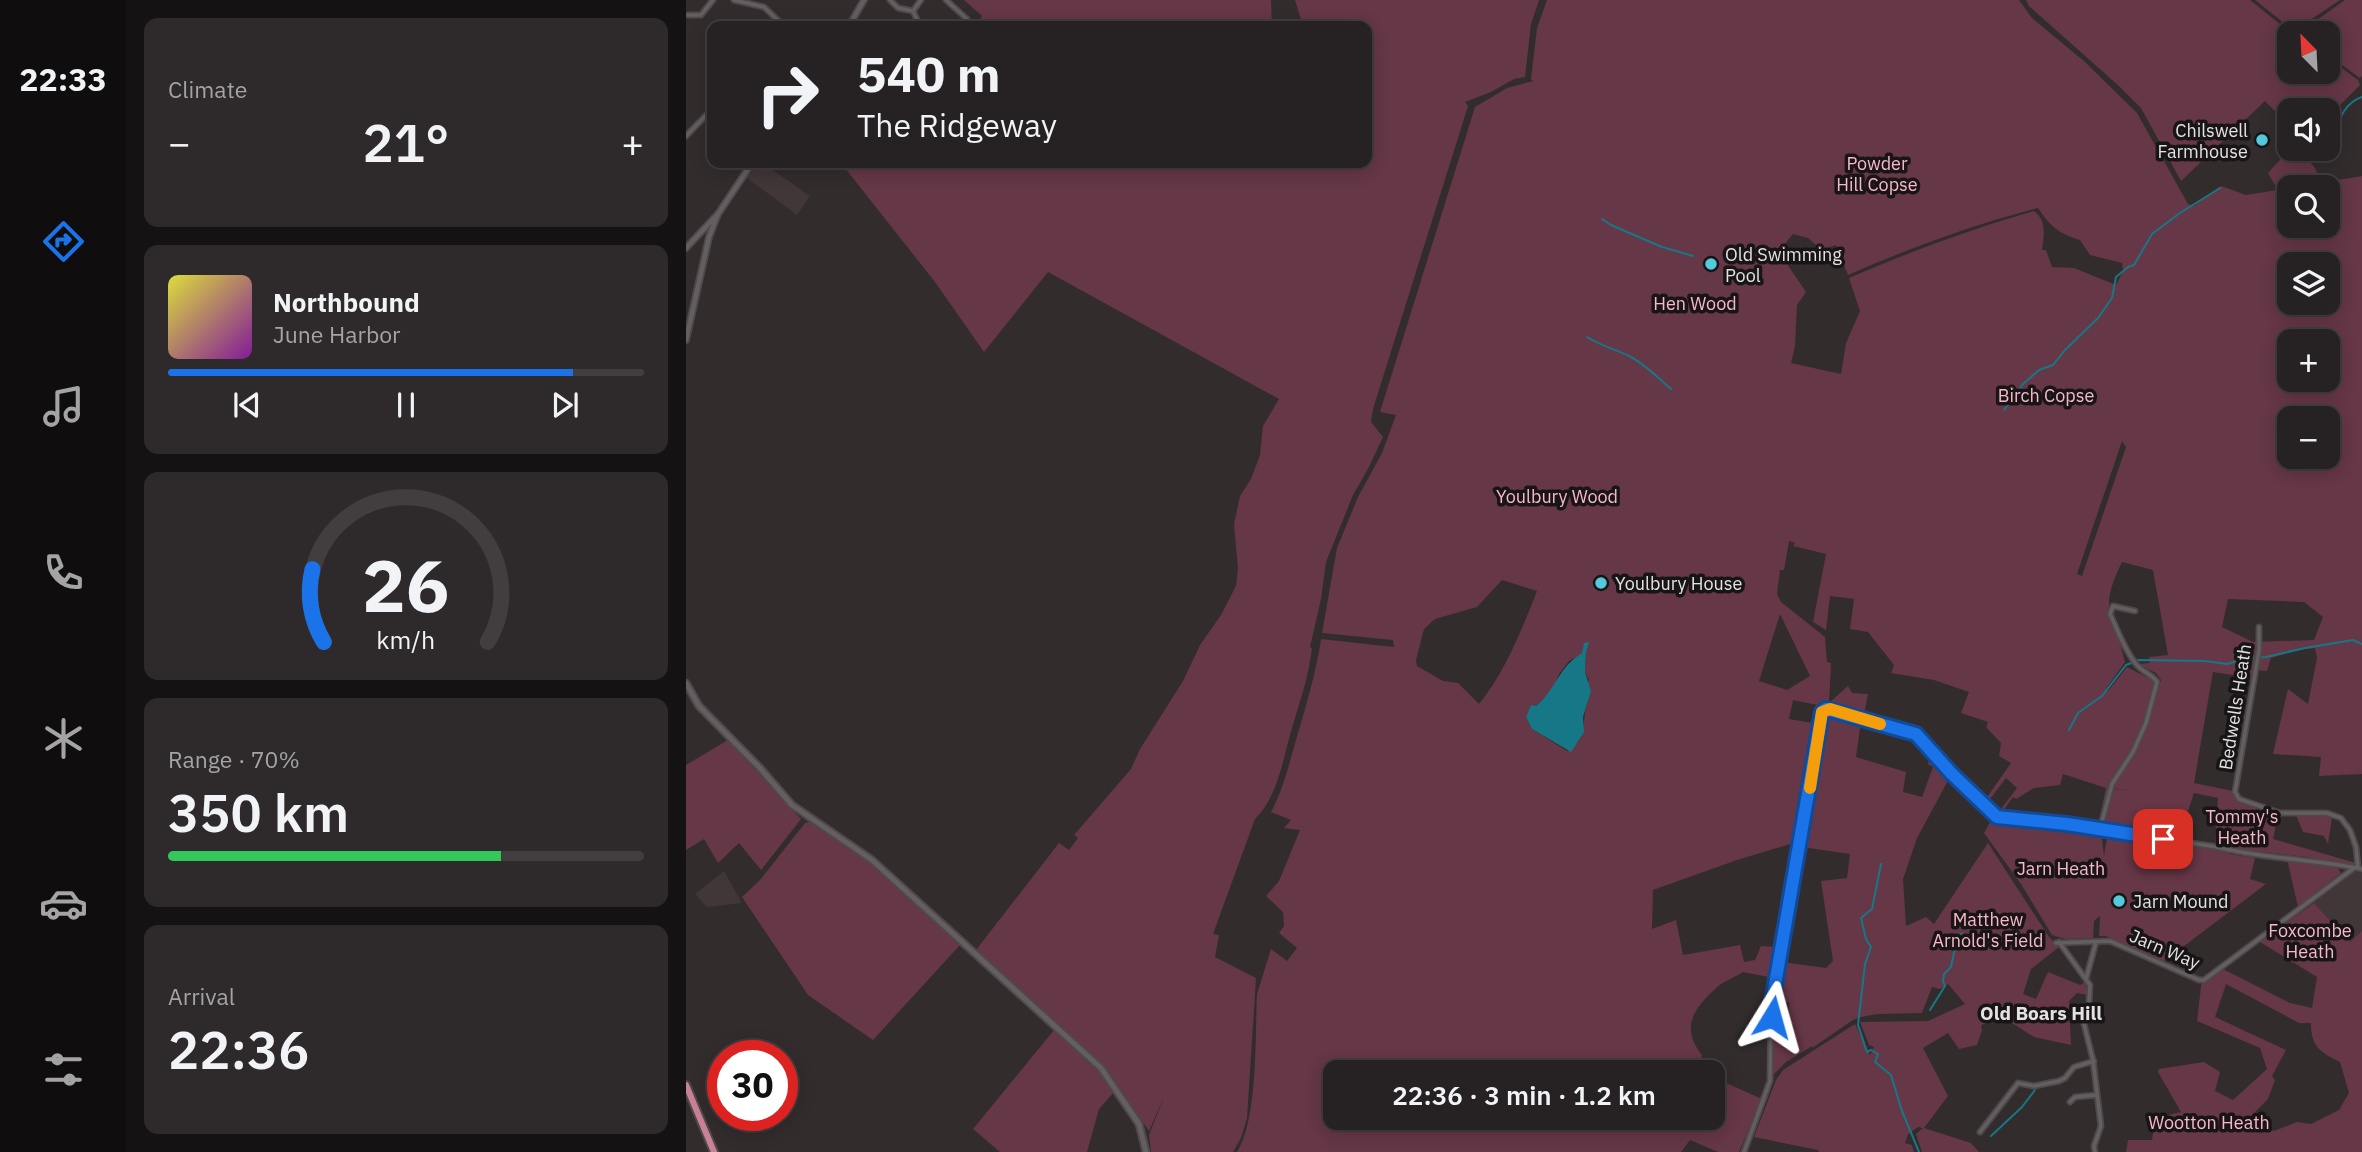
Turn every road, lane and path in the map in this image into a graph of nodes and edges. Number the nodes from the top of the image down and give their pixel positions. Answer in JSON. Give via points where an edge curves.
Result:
{"nodes":[{"id":1,"x":713,"y":0,"type":"edge"},
{"id":2,"x":734,"y":0,"type":"edge"},
{"id":3,"x":864,"y":0,"type":"edge"},
{"id":4,"x":890,"y":0,"type":"edge"},
{"id":5,"x":921,"y":0,"type":"edge"},
{"id":6,"x":946,"y":0,"type":"edge"},
{"id":7,"x":914,"y":10,"type":"junction"},
{"id":8,"x":688,"y":15,"type":"dead end"},
{"id":9,"x":779,"y":21,"type":"edge"},
{"id":10,"x":852,"y":21,"type":"edge"},
{"id":11,"x":918,"y":21,"type":"edge"},
{"id":12,"x":967,"y":21,"type":"edge"},
{"id":13,"x":707,"y":115,"type":"edge"},
{"id":14,"x":686,"y":136,"type":"edge"},
{"id":15,"x":749,"y":168,"type":"edge"},
{"id":16,"x":718,"y":214,"type":"junction"},
{"id":17,"x":701,"y":232,"type":"junction"},
{"id":18,"x":709,"y":237,"type":"junction"},
{"id":19,"x":686,"y":248,"type":"edge"},
{"id":20,"x":686,"y":340,"type":"edge"},
{"id":21,"x":2135,"y":611,"type":"dead end"},
{"id":22,"x":2259,"y":627,"type":"dead end"},
{"id":23,"x":686,"y":683,"type":"edge"},
{"id":24,"x":2099,"y":829,"type":"junction"},
{"id":25,"x":2358,"y":869,"type":"edge"},
{"id":26,"x":2096,"y":942,"type":"junction"},
{"id":27,"x":2086,"y":979,"type":"junction"},
{"id":28,"x":2094,"y":1061,"type":"junction"},
{"id":29,"x":686,"y":1085,"type":"edge"},
{"id":30,"x":2097,"y":1095,"type":"junction"},
{"id":31,"x":2070,"y":1102,"type":"dead end"},
{"id":32,"x":1980,"y":1132,"type":"dead end"},
{"id":33,"x":714,"y":1152,"type":"edge"},
{"id":34,"x":1146,"y":1152,"type":"edge"},
{"id":35,"x":1744,"y":1152,"type":"edge"},
{"id":36,"x":2095,"y":1152,"type":"edge"}],
"edges":[{"from":1,"to":8,"type":"street","via":[[701,15]]},
{"from":2,"to":9,"type":"street","via":[[764,7]]},
{"from":3,"to":10,"type":"street"},
{"from":4,"to":7,"type":"street","via":[[898,8]]},
{"from":5,"to":7,"type":"street"},
{"from":6,"to":12,"type":"street"},
{"from":7,"to":11,"type":"street"},
{"from":13,"to":14,"type":"street"},
{"from":15,"to":16,"type":"street"},
{"from":16,"to":17,"type":"street"},
{"from":16,"to":18,"type":"street"},
{"from":17,"to":18,"type":"street"},
{"from":17,"to":19,"type":"street"},
{"from":18,"to":20,"type":"street"},
{"from":21,"to":24,"type":"street","via":[[2113,606],[2110,614],[2127,653],[2157,682],[2146,723],[2112,784]]},
{"from":22,"to":25,"type":"street","name":"Bedwells Heath","via":[[2235,792],[2239,799],[2280,813],[2327,813],[2341,818],[2357,847]]},
{"from":23,"to":34,"type":"main road","via":[[699,706],[792,805],[872,860],[1101,1068],[1139,1124]]},
{"from":24,"to":25,"type":"street"},
{"from":24,"to":35,"type":"street","via":[[1997,817],[1916,734],[1826,709],[1822,712],[1772,1002],[1771,1074]]},
{"from":25,"to":26,"type":"street","name":"Jarn Way","via":[[2204,980],[2110,941]]},
{"from":26,"to":27,"type":"street"},
{"from":26,"to":27,"type":"street","via":[[2058,942]]},
{"from":27,"to":28,"type":"street","via":[[2090,999],[2084,1024]]},
{"from":28,"to":30,"type":"street"},
{"from":28,"to":32,"type":"street","via":[[2074,1067],[2059,1081],[2034,1086],[2020,1082]]},
{"from":29,"to":33,"type":"highway"},
{"from":30,"to":31,"type":"street","via":[[2074,1097]]},
{"from":30,"to":36,"type":"street","via":[[2101,1126]]}]}
